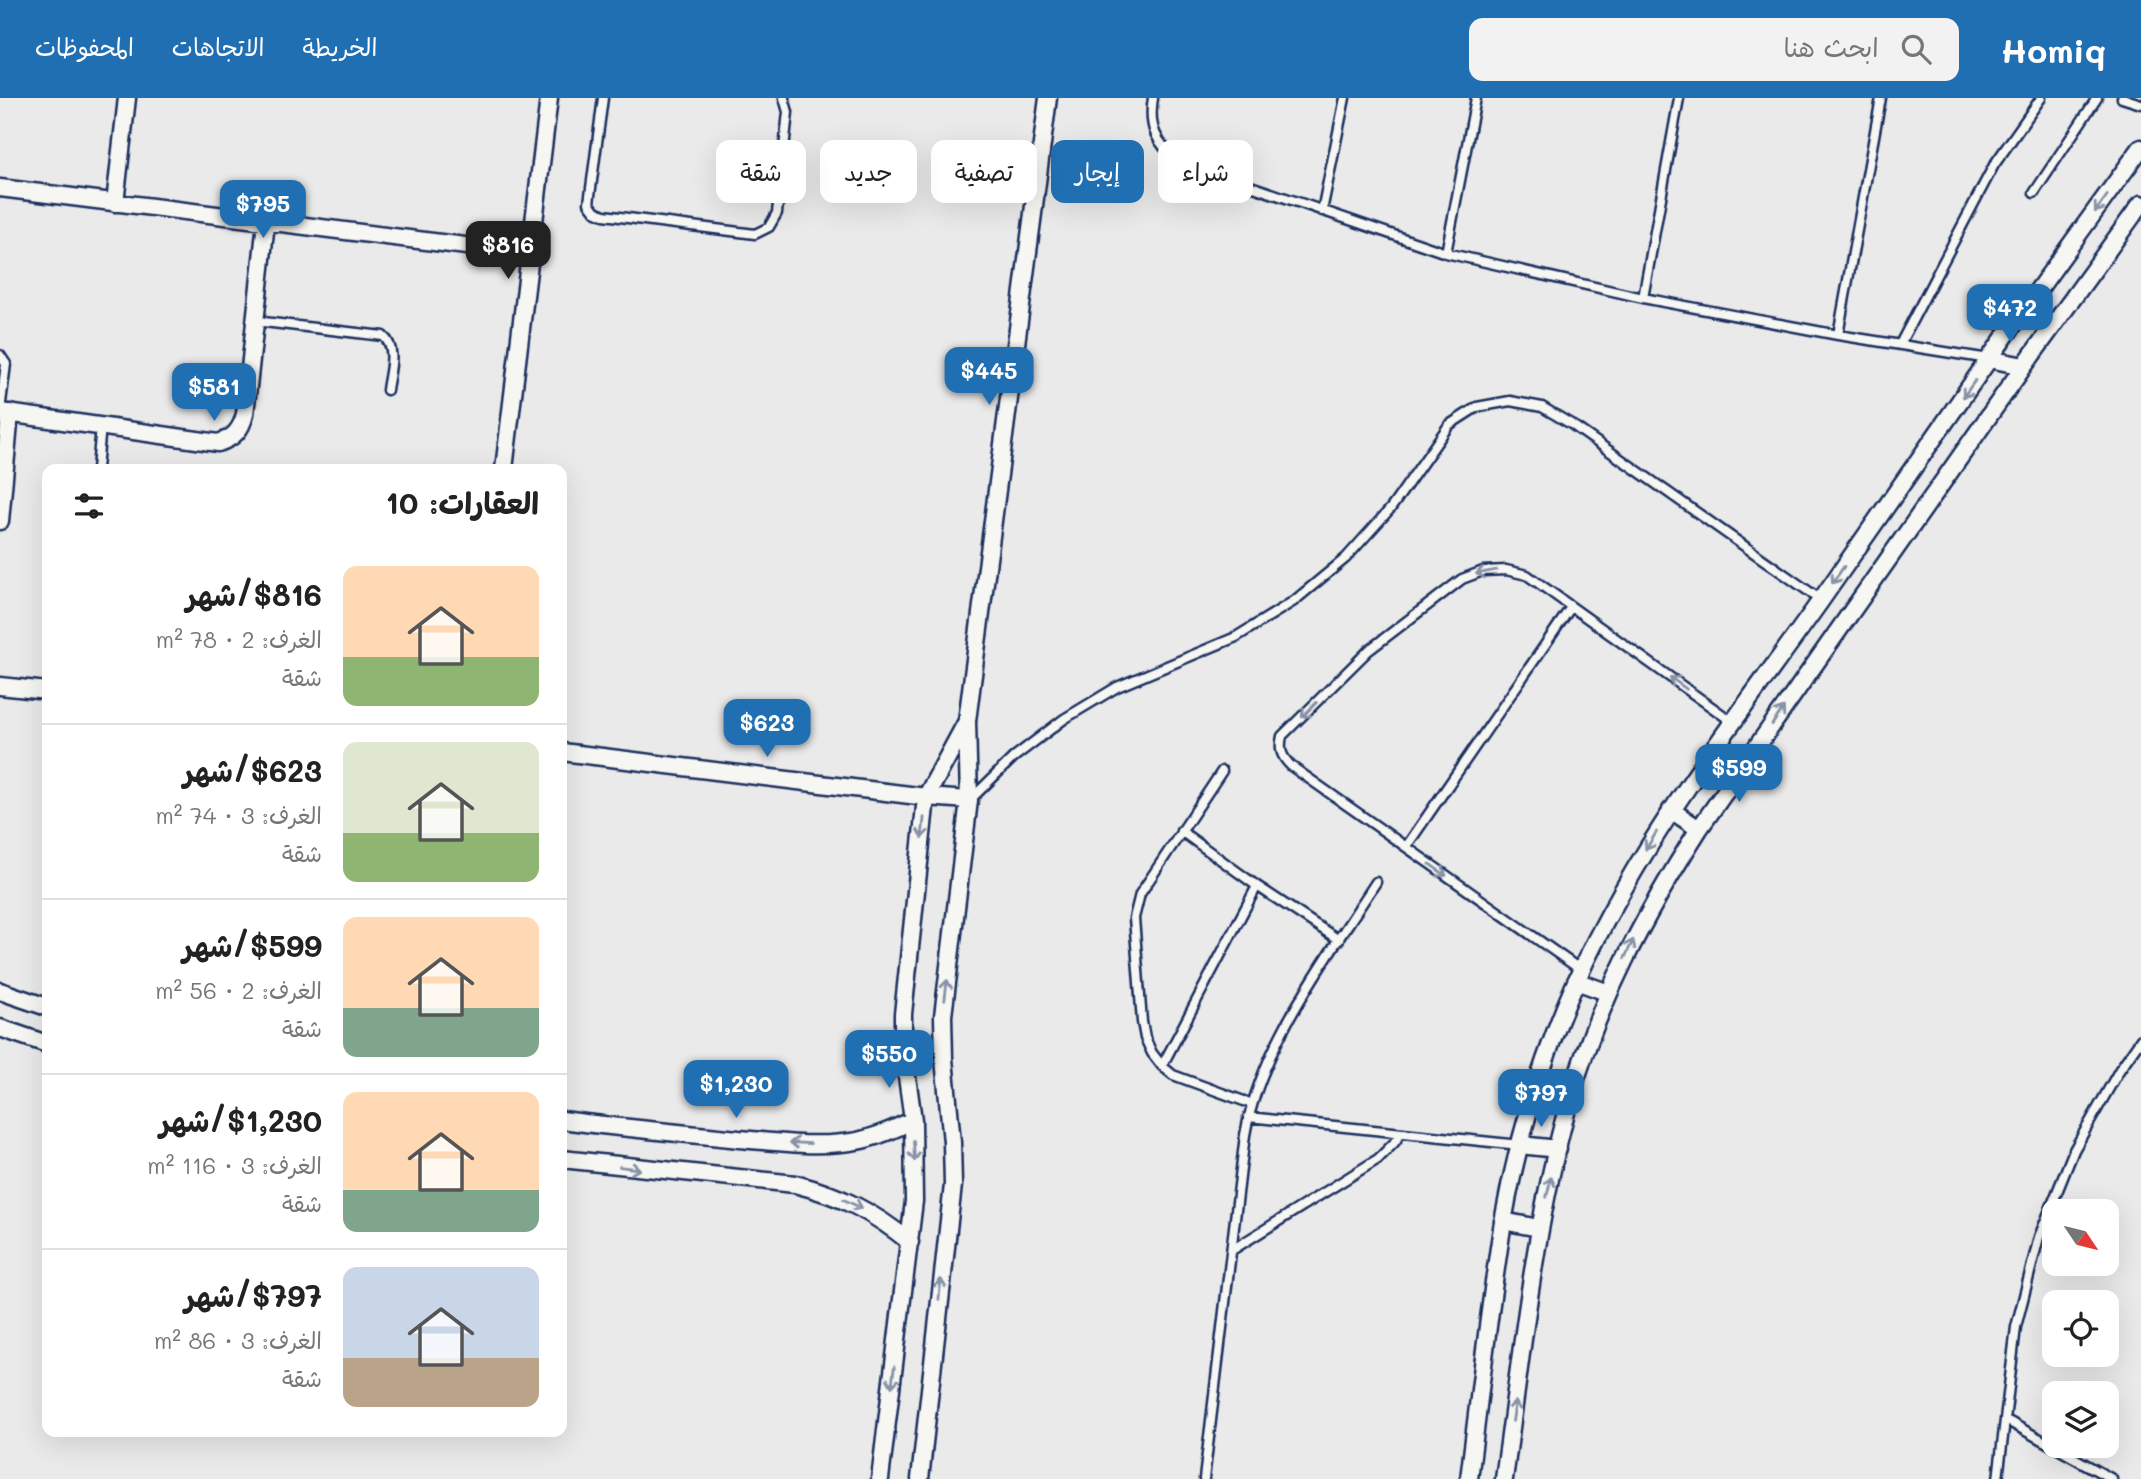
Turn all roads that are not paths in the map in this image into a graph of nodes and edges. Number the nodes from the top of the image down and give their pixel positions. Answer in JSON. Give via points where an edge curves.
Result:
{"nodes":[{"id":1,"x":127,"y":98,"type":"edge"},
{"id":2,"x":549,"y":98,"type":"edge"},
{"id":3,"x":603,"y":98,"type":"edge"},
{"id":4,"x":784,"y":98,"type":"edge"},
{"id":5,"x":1048,"y":98,"type":"edge"},
{"id":6,"x":1153,"y":98,"type":"edge"},
{"id":7,"x":1345,"y":98,"type":"edge"},
{"id":8,"x":1476,"y":98,"type":"edge"},
{"id":9,"x":1679,"y":98,"type":"edge"},
{"id":10,"x":1881,"y":98,"type":"edge"},
{"id":11,"x":2041,"y":98,"type":"edge"},
{"id":12,"x":2097,"y":98,"type":"edge"},
{"id":13,"x":2122,"y":98,"type":"edge"},
{"id":14,"x":2141,"y":104,"type":"edge"},
{"id":15,"x":2141,"y":148,"type":"edge"},
{"id":16,"x":0,"y":188,"type":"edge"},
{"id":17,"x":2034,"y":193,"type":"dead end"},
{"id":18,"x":115,"y":203,"type":"junction"},
{"id":19,"x":2141,"y":204,"type":"edge"},
{"id":20,"x":1322,"y":211,"type":"junction"},
{"id":21,"x":266,"y":222,"type":"junction"},
{"id":22,"x":1446,"y":253,"type":"junction"},
{"id":23,"x":530,"y":254,"type":"junction"},
{"id":24,"x":1643,"y":298,"type":"junction"},
{"id":25,"x":255,"y":321,"type":"junction"},
{"id":26,"x":1838,"y":334,"type":"junction"},
{"id":27,"x":1900,"y":344,"type":"junction"},
{"id":28,"x":0,"y":355,"type":"edge"},
{"id":29,"x":1989,"y":359,"type":"junction"},
{"id":30,"x":2024,"y":366,"type":"junction"},
{"id":31,"x":387,"y":390,"type":"dead end"},
{"id":32,"x":3,"y":412,"type":"edge"},
{"id":33,"x":102,"y":426,"type":"junction"},
{"id":34,"x":98,"y":464,"type":"edge"},
{"id":35,"x":505,"y":464,"type":"edge"},
{"id":36,"x":1,"y":511,"type":"edge"},
{"id":37,"x":1870,"y":530,"type":"junction"},
{"id":38,"x":1896,"y":548,"type":"junction"},
{"id":39,"x":1821,"y":600,"type":"junction"},
{"id":40,"x":1571,"y":607,"type":"junction"},
{"id":41,"x":0,"y":686,"type":"edge"},
{"id":42,"x":42,"y":690,"type":"edge"},
{"id":43,"x":967,"y":721,"type":"junction"},
{"id":44,"x":1734,"y":723,"type":"junction"},
{"id":45,"x":567,"y":753,"type":"edge"},
{"id":46,"x":1222,"y":771,"type":"dead end"},
{"id":47,"x":926,"y":797,"type":"junction"},
{"id":48,"x":969,"y":800,"type":"junction"},
{"id":49,"x":1671,"y":810,"type":"junction"},
{"id":50,"x":1699,"y":829,"type":"junction"},
{"id":51,"x":1181,"y":831,"type":"junction"},
{"id":52,"x":1406,"y":847,"type":"junction"},
{"id":53,"x":1376,"y":882,"type":"dead end"},
{"id":54,"x":1257,"y":886,"type":"junction"},
{"id":55,"x":1339,"y":940,"type":"junction"},
{"id":56,"x":1579,"y":975,"type":"junction"},
{"id":57,"x":0,"y":991,"type":"edge"},
{"id":58,"x":1609,"y":993,"type":"junction"},
{"id":59,"x":42,"y":1005,"type":"edge"},
{"id":60,"x":0,"y":1028,"type":"edge"},
{"id":61,"x":2141,"y":1039,"type":"edge"},
{"id":62,"x":42,"y":1042,"type":"edge"},
{"id":63,"x":1162,"y":1066,"type":"junction"},
{"id":64,"x":1252,"y":1104,"type":"junction"},
{"id":65,"x":1248,"y":1117,"type":"junction"},
{"id":66,"x":913,"y":1120,"type":"junction"},
{"id":67,"x":567,"y":1121,"type":"edge"},
{"id":68,"x":1400,"y":1134,"type":"junction"},
{"id":69,"x":1520,"y":1145,"type":"junction"},
{"id":70,"x":1558,"y":1149,"type":"junction"},
{"id":71,"x":567,"y":1160,"type":"edge"},
{"id":72,"x":1503,"y":1221,"type":"junction"},
{"id":73,"x":1539,"y":1228,"type":"junction"},
{"id":74,"x":911,"y":1242,"type":"junction"},
{"id":75,"x":1232,"y":1250,"type":"junction"},
{"id":76,"x":2006,"y":1420,"type":"junction"},
{"id":77,"x":880,"y":1479,"type":"edge"},
{"id":78,"x":920,"y":1479,"type":"edge"},
{"id":79,"x":1204,"y":1479,"type":"edge"},
{"id":80,"x":1469,"y":1479,"type":"edge"},
{"id":81,"x":1504,"y":1479,"type":"edge"},
{"id":82,"x":1998,"y":1479,"type":"edge"},
{"id":83,"x":2112,"y":1479,"type":"edge"}],
"edges":[{"from":1,"to":18,"type":"street"},
{"from":2,"to":23,"type":"street"},
{"from":3,"to":4,"type":"lane","via":[[589,203],[595,211],[755,234],[769,227],[777,213],[788,112]]},
{"from":5,"to":43,"type":"street"},
{"from":6,"to":20,"type":"lane","via":[[1154,133],[1178,161]]},
{"from":7,"to":20,"type":"lane"},
{"from":8,"to":22,"type":"lane"},
{"from":9,"to":24,"type":"lane"},
{"from":10,"to":26,"type":"lane"},
{"from":11,"to":27,"type":"lane","via":[[1993,165]]},
{"from":12,"to":17,"type":"lane"},
{"from":13,"to":14,"type":"lane"},
{"from":15,"to":29,"type":"street","one_way":true},
{"from":16,"to":18,"type":"street"},
{"from":18,"to":21,"type":"street"},
{"from":19,"to":30,"type":"street"},
{"from":20,"to":22,"type":"lane"},
{"from":21,"to":23,"type":"street"},
{"from":21,"to":25,"type":"street"},
{"from":22,"to":24,"type":"lane"},
{"from":23,"to":35,"type":"street"},
{"from":24,"to":26,"type":"lane"},
{"from":25,"to":31,"type":"lane","via":[[383,336],[392,349]]},
{"from":25,"to":33,"type":"street","via":[[243,425],[229,440],[218,443]]},
{"from":26,"to":27,"type":"lane"},
{"from":27,"to":29,"type":"lane"},
{"from":28,"to":32,"type":"lane","via":[[6,364]]},
{"from":29,"to":30,"type":"street"},
{"from":29,"to":37,"type":"street","one_way":true},
{"from":30,"to":38,"type":"street"},
{"from":32,"to":33,"type":"street"},
{"from":32,"to":36,"type":"street"},
{"from":33,"to":34,"type":"lane"},
{"from":37,"to":38,"type":"street"},
{"from":37,"to":39,"type":"street","one_way":true},
{"from":50,"to":38,"type":"street","one_way":true},
{"from":39,"to":44,"type":"street"},
{"from":39,"to":48,"type":"lane","via":[[1542,407],[1510,401],[1477,407],[1449,425],[1391,508],[1346,558],[1294,601],[1237,636],[1117,687],[1064,719],[1014,757]]},
{"from":44,"to":40,"type":"lane","one_way":true},
{"from":40,"to":52,"type":"lane"},
{"from":40,"to":52,"type":"lane","one_way":true,"via":[[1527,575],[1483,571],[1462,579],[1369,650],[1282,736],[1279,747],[1291,766]]},
{"from":41,"to":42,"type":"street"},
{"from":43,"to":47,"type":"street"},
{"from":43,"to":48,"type":"street"},
{"from":44,"to":49,"type":"street"},
{"from":45,"to":47,"type":"street"},
{"from":46,"to":51,"type":"lane"},
{"from":47,"to":48,"type":"street"},
{"from":47,"to":66,"type":"street","one_way":true,"via":[[903,1014]]},
{"from":78,"to":48,"type":"street","one_way":true,"via":[[952,1195],[943,1016]]},
{"from":49,"to":50,"type":"street"},
{"from":49,"to":56,"type":"street","one_way":true,"via":[[1630,876]]},
{"from":58,"to":50,"type":"street","one_way":true,"via":[[1665,882]]},
{"from":51,"to":54,"type":"lane"},
{"from":51,"to":63,"type":"lane","via":[[1140,894],[1134,918],[1144,1030]]},
{"from":52,"to":56,"type":"lane","one_way":true},
{"from":53,"to":55,"type":"lane"},
{"from":54,"to":55,"type":"lane"},
{"from":54,"to":63,"type":"lane"},
{"from":55,"to":64,"type":"lane","via":[[1290,1018]]},
{"from":56,"to":58,"type":"street"},
{"from":56,"to":69,"type":"street","via":[[1546,1058]]},
{"from":57,"to":59,"type":"street"},
{"from":58,"to":70,"type":"street","via":[[1587,1047]]},
{"from":60,"to":62,"type":"street"},
{"from":61,"to":76,"type":"lane","via":[[2074,1150],[2039,1237],[2015,1327]]},
{"from":63,"to":64,"type":"lane","via":[[1173,1075]]},
{"from":64,"to":65,"type":"lane"},
{"from":65,"to":68,"type":"lane"},
{"from":65,"to":75,"type":"lane"},
{"from":66,"to":67,"type":"street","one_way":true,"via":[[859,1141],[831,1144]]},
{"from":66,"to":74,"type":"street","one_way":true},
{"from":68,"to":69,"type":"lane"},
{"from":68,"to":75,"type":"lane","via":[[1378,1159]]},
{"from":69,"to":70,"type":"street"},
{"from":69,"to":72,"type":"street"},
{"from":73,"to":70,"type":"street","one_way":true},
{"from":71,"to":74,"type":"street","one_way":true,"via":[[795,1184],[857,1205]]},
{"from":72,"to":73,"type":"street"},
{"from":72,"to":80,"type":"street"},
{"from":81,"to":73,"type":"street","one_way":true},
{"from":74,"to":77,"type":"street","one_way":true},
{"from":75,"to":79,"type":"lane"},
{"from":76,"to":82,"type":"lane"},
{"from":76,"to":83,"type":"lane"}]}
